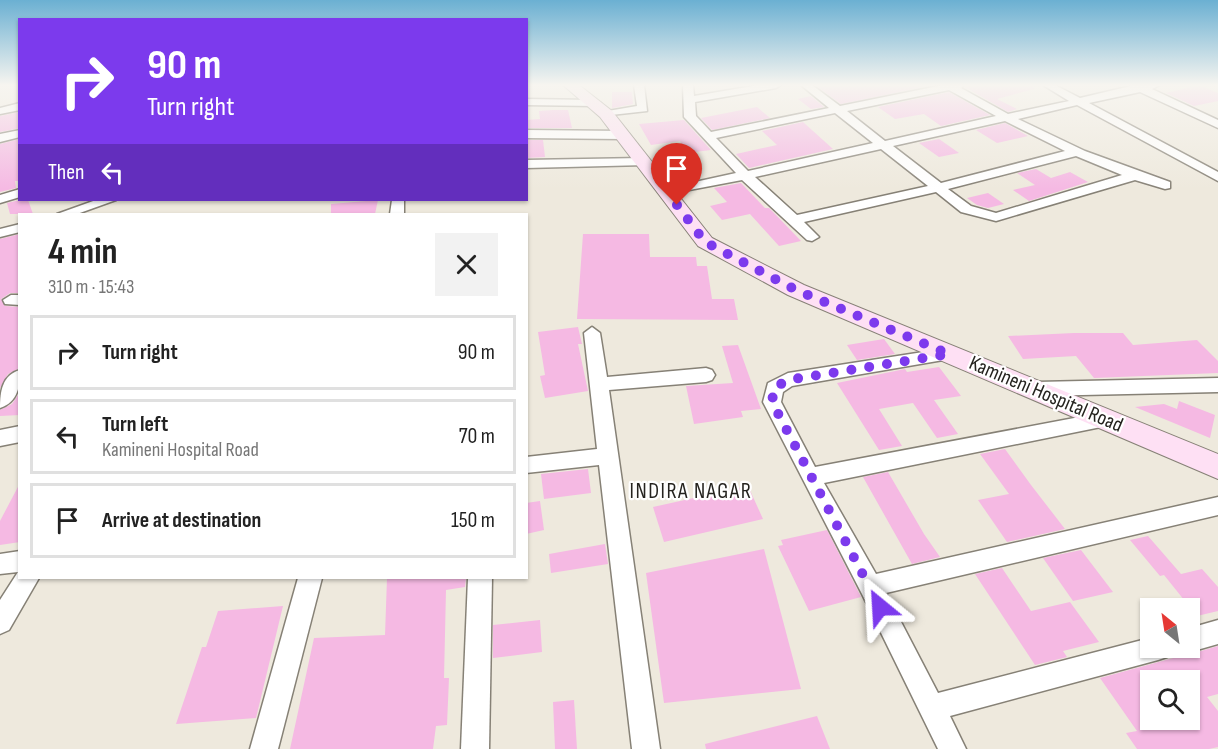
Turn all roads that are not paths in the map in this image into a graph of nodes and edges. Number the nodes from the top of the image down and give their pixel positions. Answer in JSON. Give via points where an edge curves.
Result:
{"nodes":[{"id":1,"x":611,"y":120,"type":"edge"},
{"id":2,"x":693,"y":120,"type":"edge"},
{"id":3,"x":785,"y":120,"type":"edge"},
{"id":4,"x":852,"y":120,"type":"edge"},
{"id":5,"x":989,"y":120,"type":"edge"},
{"id":6,"x":1013,"y":120,"type":"edge"},
{"id":7,"x":1113,"y":120,"type":"edge"},
{"id":8,"x":18,"y":134,"type":"edge"},
{"id":9,"x":528,"y":134,"type":"edge"},
{"id":10,"x":623,"y":135,"type":"junction"},
{"id":11,"x":708,"y":136,"type":"junction"},
{"id":12,"x":0,"y":138,"type":"edge"},
{"id":13,"x":883,"y":144,"type":"junction"},
{"id":14,"x":1074,"y":153,"type":"junction"},
{"id":15,"x":642,"y":162,"type":"junction"},
{"id":16,"x":528,"y":164,"type":"edge"},
{"id":17,"x":745,"y":175,"type":"junction"},
{"id":18,"x":1134,"y":176,"type":"junction"},
{"id":19,"x":1218,"y":177,"type":"edge"},
{"id":20,"x":1165,"y":185,"type":"dead end"},
{"id":21,"x":940,"y":187,"type":"junction"},
{"id":22,"x":668,"y":192,"type":"junction"},
{"id":23,"x":18,"y":194,"type":"edge"},
{"id":24,"x":0,"y":199,"type":"edge"},
{"id":25,"x":110,"y":205,"type":"edge"},
{"id":26,"x":69,"y":213,"type":"edge"},
{"id":27,"x":795,"y":220,"type":"junction"},
{"id":28,"x":18,"y":229,"type":"edge"},
{"id":29,"x":0,"y":234,"type":"edge"},
{"id":30,"x":812,"y":237,"type":"dead end"},
{"id":31,"x":592,"y":333,"type":"dead end"},
{"id":32,"x":949,"y":354,"type":"junction"},
{"id":33,"x":706,"y":375,"type":"dead end"},
{"id":34,"x":18,"y":378,"type":"edge"},
{"id":35,"x":599,"y":384,"type":"junction"},
{"id":36,"x":1218,"y":385,"type":"edge"},
{"id":37,"x":1037,"y":389,"type":"junction"},
{"id":38,"x":0,"y":401,"type":"edge"},
{"id":39,"x":1106,"y":419,"type":"junction"},
{"id":40,"x":18,"y":434,"type":"edge"},
{"id":41,"x":0,"y":438,"type":"edge"},
{"id":42,"x":606,"y":456,"type":"junction"},
{"id":43,"x":528,"y":465,"type":"edge"},
{"id":44,"x":1218,"y":467,"type":"edge"},
{"id":45,"x":810,"y":477,"type":"junction"},
{"id":46,"x":1218,"y":507,"type":"edge"},
{"id":47,"x":18,"y":561,"type":"edge"},
{"id":48,"x":0,"y":564,"type":"edge"},
{"id":49,"x":26,"y":579,"type":"edge"},
{"id":50,"x":310,"y":579,"type":"edge"},
{"id":51,"x":480,"y":579,"type":"edge"},
{"id":52,"x":870,"y":586,"type":"junction"},
{"id":53,"x":0,"y":622,"type":"edge"},
{"id":54,"x":1218,"y":632,"type":"edge"},
{"id":55,"x":1200,"y":637,"type":"edge"},
{"id":56,"x":1140,"y":653,"type":"edge"},
{"id":57,"x":932,"y":708,"type":"junction"},
{"id":58,"x":264,"y":749,"type":"edge"},
{"id":59,"x":475,"y":749,"type":"edge"},
{"id":60,"x":646,"y":749,"type":"edge"},
{"id":61,"x":952,"y":749,"type":"edge"}],
"edges":[{"from":1,"to":10,"type":"street","name":"Kamineni Hospital Road"},
{"from":2,"to":11,"type":"street"},
{"from":3,"to":11,"type":"street"},
{"from":4,"to":13,"type":"street"},
{"from":5,"to":13,"type":"street"},
{"from":6,"to":14,"type":"street"},
{"from":7,"to":19,"type":"street"},
{"from":8,"to":12,"type":"street"},
{"from":9,"to":10,"type":"street"},
{"from":10,"to":15,"type":"street","name":"Kamineni Hospital Road"},
{"from":11,"to":17,"type":"street"},
{"from":13,"to":17,"type":"street"},
{"from":13,"to":21,"type":"street"},
{"from":14,"to":18,"type":"street"},
{"from":14,"to":21,"type":"street"},
{"from":15,"to":16,"type":"street"},
{"from":15,"to":22,"type":"street","name":"Kamineni Hospital Road"},
{"from":17,"to":22,"type":"street"},
{"from":17,"to":27,"type":"street"},
{"from":18,"to":20,"type":"street"},
{"from":18,"to":21,"type":"street","via":[[996,217],[966,209]]},
{"from":21,"to":27,"type":"street"},
{"from":22,"to":32,"type":"street","name":"Kamineni Hospital Road","via":[[705,242],[796,290]]},
{"from":23,"to":24,"type":"street"},
{"from":25,"to":26,"type":"street"},
{"from":27,"to":30,"type":"street"},
{"from":28,"to":29,"type":"street"},
{"from":31,"to":35,"type":"street"},
{"from":32,"to":37,"type":"street","name":"Kamineni Hospital Road"},
{"from":32,"to":45,"type":"street","via":[[788,380],[774,388],[772,402]]},
{"from":33,"to":35,"type":"street"},
{"from":34,"to":38,"type":"street"},
{"from":35,"to":42,"type":"street"},
{"from":36,"to":37,"type":"street"},
{"from":37,"to":39,"type":"street","name":"Kamineni Hospital Road"},
{"from":39,"to":44,"type":"street","name":"Kamineni Hospital Road"},
{"from":39,"to":45,"type":"street"},
{"from":40,"to":41,"type":"street"},
{"from":42,"to":43,"type":"street"},
{"from":42,"to":60,"type":"street"},
{"from":45,"to":52,"type":"street"},
{"from":46,"to":52,"type":"street"},
{"from":47,"to":48,"type":"street"},
{"from":49,"to":53,"type":"street"},
{"from":50,"to":58,"type":"street"},
{"from":51,"to":59,"type":"street"},
{"from":52,"to":57,"type":"street"},
{"from":54,"to":55,"type":"street"},
{"from":56,"to":57,"type":"street"},
{"from":57,"to":61,"type":"street"}]}
